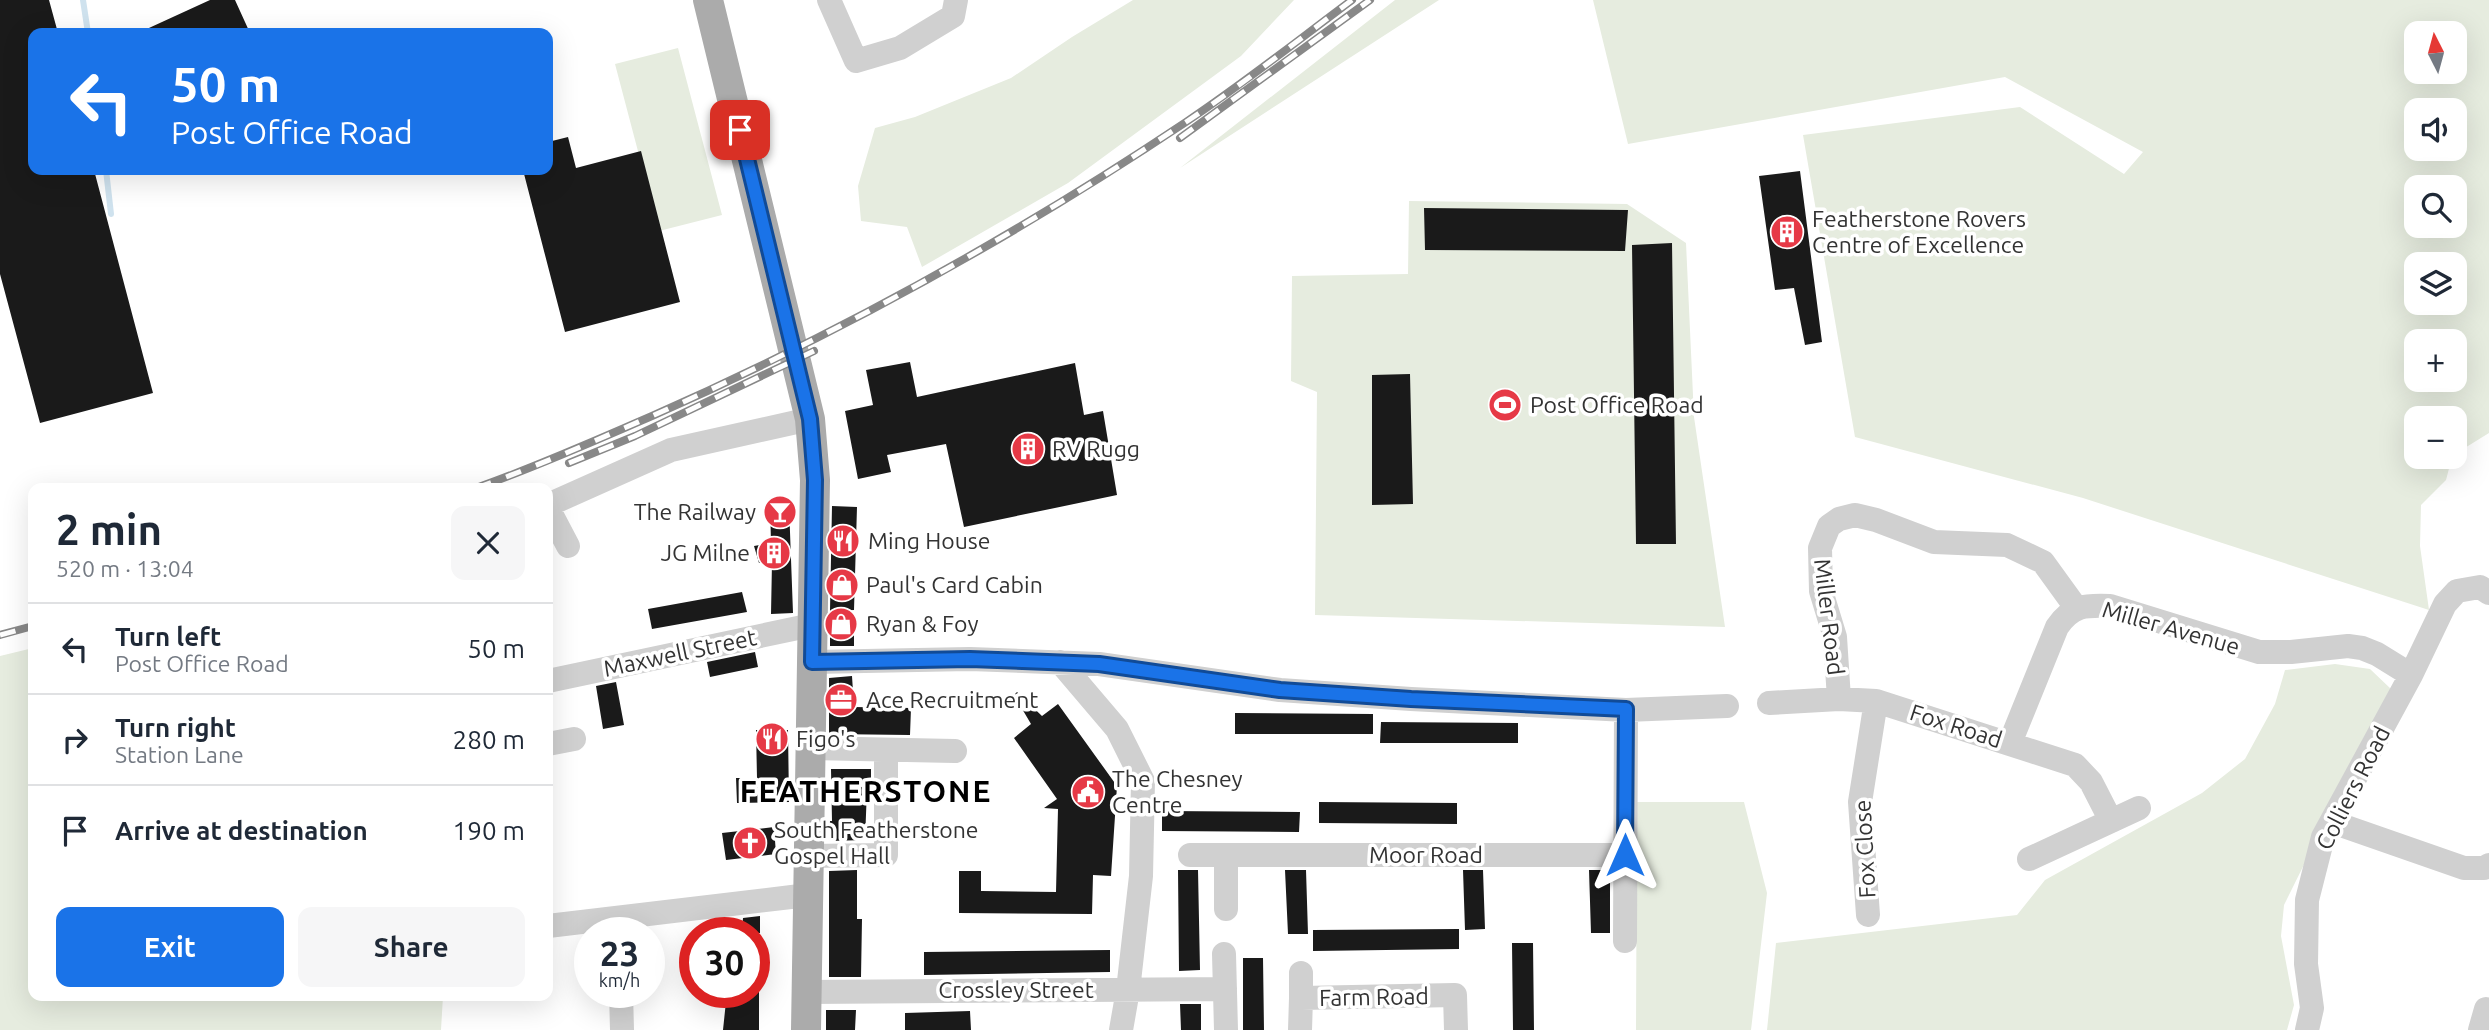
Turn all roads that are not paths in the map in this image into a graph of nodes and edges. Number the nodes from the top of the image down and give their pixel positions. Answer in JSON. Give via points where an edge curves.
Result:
{"nodes":[{"id":1,"x":708,"y":0,"type":"edge"},
{"id":2,"x":830,"y":0,"type":"edge"},
{"id":3,"x":956,"y":0,"type":"edge"},
{"id":4,"x":810,"y":419,"type":"junction"},
{"id":5,"x":553,"y":505,"type":"edge"},
{"id":6,"x":553,"y":517,"type":"edge"},
{"id":7,"x":568,"y":546,"type":"dead end"},
{"id":8,"x":2489,"y":593,"type":"edge"},
{"id":9,"x":2077,"y":609,"type":"junction"},
{"id":10,"x":811,"y":625,"type":"junction"},
{"id":11,"x":812,"y":662,"type":"junction"},
{"id":12,"x":1060,"y":662,"type":"junction"},
{"id":13,"x":2411,"y":675,"type":"junction"},
{"id":14,"x":553,"y":680,"type":"edge"},
{"id":15,"x":1839,"y":699,"type":"junction"},
{"id":16,"x":1876,"y":701,"type":"junction"},
{"id":17,"x":1769,"y":703,"type":"dead end"},
{"id":18,"x":1727,"y":706,"type":"dead end"},
{"id":19,"x":1626,"y":709,"type":"junction"},
{"id":20,"x":574,"y":739,"type":"dead end"},
{"id":21,"x":553,"y":743,"type":"edge"},
{"id":22,"x":2010,"y":743,"type":"junction"},
{"id":23,"x":810,"y":748,"type":"junction"},
{"id":24,"x":887,"y":750,"type":"junction"},
{"id":25,"x":955,"y":751,"type":"dead end"},
{"id":26,"x":2140,"y":808,"type":"dead end"},
{"id":27,"x":2111,"y":821,"type":"junction"},
{"id":28,"x":2332,"y":822,"type":"junction"},
{"id":29,"x":1190,"y":855,"type":"dead end"},
{"id":30,"x":1226,"y":855,"type":"junction"},
{"id":31,"x":1625,"y":855,"type":"junction"},
{"id":32,"x":808,"y":856,"type":"junction"},
{"id":33,"x":2029,"y":859,"type":"dead end"},
{"id":34,"x":2489,"y":865,"type":"edge"},
{"id":35,"x":808,"y":895,"type":"junction"},
{"id":36,"x":1226,"y":909,"type":"dead end"},
{"id":37,"x":1868,"y":915,"type":"dead end"},
{"id":38,"x":665,"y":917,"type":"edge"},
{"id":39,"x":553,"y":926,"type":"edge"},
{"id":40,"x":574,"y":926,"type":"edge"},
{"id":41,"x":1626,"y":941,"type":"dead end"},
{"id":42,"x":1224,"y":954,"type":"dead end"},
{"id":43,"x":1301,"y":973,"type":"dead end"},
{"id":44,"x":1128,"y":989,"type":"junction"},
{"id":45,"x":1225,"y":989,"type":"junction"},
{"id":46,"x":807,"y":992,"type":"junction"},
{"id":47,"x":1301,"y":998,"type":"junction"},
{"id":48,"x":621,"y":1008,"type":"edge"},
{"id":49,"x":622,"y":1030,"type":"edge"},
{"id":50,"x":806,"y":1030,"type":"edge"},
{"id":51,"x":1121,"y":1030,"type":"edge"},
{"id":52,"x":1226,"y":1030,"type":"edge"},
{"id":53,"x":1300,"y":1030,"type":"edge"},
{"id":54,"x":1455,"y":1030,"type":"edge"},
{"id":55,"x":2307,"y":1030,"type":"edge"}],
"edges":[{"from":1,"to":4,"type":"main road"},
{"from":2,"to":3,"type":"street","via":[[856,61],[900,48],[953,16]]},
{"from":4,"to":5,"type":"street","via":[[671,450]]},
{"from":4,"to":10,"type":"main road","via":[[815,480]]},
{"from":6,"to":7,"type":"street"},
{"from":8,"to":13,"type":"street","name":"Colliers Road","via":[[2480,587],[2457,591],[2445,604]]},
{"from":9,"to":13,"type":"street","name":"Miller Avenue","via":[[2110,606],[2259,652],[2362,648]]},
{"from":9,"to":15,"type":"street","name":"Miller Road","via":[[2043,562],[2007,545],[1934,542],[1876,520],[1855,515],[1839,519],[1829,526],[1820,548],[1821,591],[1835,637]]},
{"from":9,"to":22,"type":"street","name":"Miller Avenue","via":[[2066,614],[2057,627]]},
{"from":10,"to":11,"type":"main road"},
{"from":10,"to":14,"type":"street","name":"Maxwell Street"},
{"from":11,"to":12,"type":"street"},
{"from":11,"to":23,"type":"main road"},
{"from":12,"to":19,"type":"street","via":[[1280,690]]},
{"from":12,"to":44,"type":"street","via":[[1117,729],[1143,781],[1141,876]]},
{"from":13,"to":28,"type":"street","name":"Colliers Road"},
{"from":15,"to":16,"type":"street","name":"Fox Road"},
{"from":15,"to":17,"type":"street","name":"Fox Road"},
{"from":16,"to":22,"type":"street","name":"Fox Road"},
{"from":16,"to":37,"type":"street","name":"Fox Close","via":[[1860,802]]},
{"from":18,"to":19,"type":"street"},
{"from":19,"to":31,"type":"street"},
{"from":20,"to":21,"type":"street"},
{"from":22,"to":27,"type":"street","name":"Fox Road","via":[[2075,765],[2091,782]]},
{"from":23,"to":24,"type":"street"},
{"from":23,"to":32,"type":"main road"},
{"from":24,"to":25,"type":"street"},
{"from":24,"to":32,"type":"street","via":[[886,855]]},
{"from":26,"to":27,"type":"street"},
{"from":27,"to":33,"type":"street"},
{"from":28,"to":34,"type":"street","via":[[2464,869]]},
{"from":28,"to":55,"type":"street","name":"Colliers Road","via":[[2323,838],[2307,900],[2306,964],[2312,1008]]},
{"from":29,"to":30,"type":"street","name":"Moor Road"},
{"from":30,"to":31,"type":"street","name":"Moor Road"},
{"from":30,"to":36,"type":"street"},
{"from":31,"to":41,"type":"street"},
{"from":32,"to":35,"type":"main road"},
{"from":35,"to":38,"type":"street"},
{"from":35,"to":46,"type":"main road"},
{"from":39,"to":40,"type":"street"},
{"from":42,"to":45,"type":"street"},
{"from":43,"to":47,"type":"street","name":"Farm Road"},
{"from":44,"to":45,"type":"street","name":"Crossley Street"},
{"from":44,"to":46,"type":"street","name":"Crossley Street"},
{"from":44,"to":51,"type":"street"},
{"from":45,"to":52,"type":"street"},
{"from":46,"to":50,"type":"main road"},
{"from":47,"to":53,"type":"street","name":"Farm Road"},
{"from":47,"to":54,"type":"street","name":"Farm Road","via":[[1455,995]]},
{"from":48,"to":49,"type":"street"}]}
